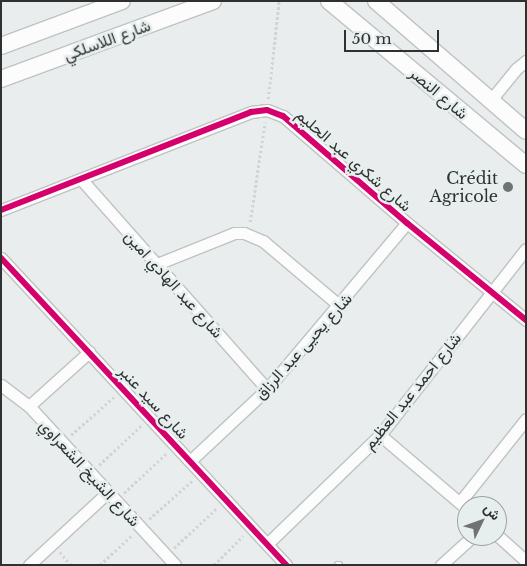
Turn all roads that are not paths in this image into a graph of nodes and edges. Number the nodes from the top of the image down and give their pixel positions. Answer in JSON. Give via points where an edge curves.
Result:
{"nodes":[{"id":1,"x":122,"y":1,"type":"edge"},
{"id":2,"x":329,"y":1,"type":"edge"},
{"id":3,"x":376,"y":1,"type":"edge"},
{"id":4,"x":211,"y":2,"type":"edge"},
{"id":5,"x":1,"y":46,"type":"edge"},
{"id":6,"x":526,"y":61,"type":"edge"},
{"id":7,"x":1,"y":79,"type":"edge"},
{"id":8,"x":490,"y":101,"type":"junction"},
{"id":9,"x":526,"y":131,"type":"edge"},
{"id":10,"x":526,"y":165,"type":"edge"},
{"id":11,"x":81,"y":179,"type":"junction"},
{"id":12,"x":1,"y":210,"type":"edge"},
{"id":13,"x":407,"y":223,"type":"junction"},
{"id":14,"x":526,"y":249,"type":"edge"},
{"id":15,"x":1,"y":258,"type":"edge"},
{"id":16,"x":157,"y":264,"type":"junction"},
{"id":17,"x":492,"y":292,"type":"junction"},
{"id":18,"x":340,"y":306,"type":"junction"},
{"id":19,"x":526,"y":320,"type":"edge"},
{"id":20,"x":89,"y":352,"type":"junction"},
{"id":21,"x":1,"y":385,"type":"edge"},
{"id":22,"x":267,"y":389,"type":"junction"},
{"id":23,"x":29,"y":406,"type":"junction"},
{"id":24,"x":526,"y":418,"type":"edge"},
{"id":25,"x":380,"y":435,"type":"junction"},
{"id":26,"x":190,"y":461,"type":"junction"},
{"id":27,"x":470,"y":496,"type":"edge"},
{"id":28,"x":112,"y":497,"type":"junction"},
{"id":29,"x":457,"y":500,"type":"edge"},
{"id":30,"x":267,"y":544,"type":"junction"},
{"id":31,"x":507,"y":544,"type":"edge"},
{"id":32,"x":462,"y":546,"type":"edge"},
{"id":33,"x":526,"y":561,"type":"edge"},
{"id":34,"x":29,"y":565,"type":"edge"},
{"id":35,"x":175,"y":565,"type":"edge"},
{"id":36,"x":286,"y":565,"type":"edge"},
{"id":37,"x":441,"y":565,"type":"edge"}],
"edges":[{"from":1,"to":5,"type":"main road","name":"شارع اللاسلكي"},
{"from":2,"to":10,"type":"main road","name":"شارع النصر"},
{"from":3,"to":8,"type":"main road","name":"شارع النصر"},
{"from":4,"to":7,"type":"main road","name":"شارع اللاسلكي"},
{"from":6,"to":8,"type":"street"},
{"from":8,"to":9,"type":"main road","name":"شارع النصر"},
{"from":11,"to":12,"type":"street","name":"شارع شكري عبد الحليم"},
{"from":11,"to":13,"type":"street","name":"شارع شكري عبد الحليم","via":[[251,112],[267,110],[283,116]]},
{"from":11,"to":16,"type":"street","name":"شارع عبد الهادي امين"},
{"from":13,"to":17,"type":"street","name":"شارع شكري عبد الحليم"},
{"from":13,"to":18,"type":"street","name":"شارع يحيى عبد الرزاق"},
{"from":14,"to":17,"type":"street","name":"شارع احمد عبد العظيم"},
{"from":15,"to":20,"type":"street","name":"شارع سيد عنبر"},
{"from":16,"to":18,"type":"street","via":[[234,233],[244,233],[263,241]]},
{"from":16,"to":22,"type":"street","name":"شارع عبد الهادي امين"},
{"from":17,"to":19,"type":"street","name":"شارع شكري عبد الحليم"},
{"from":17,"to":25,"type":"street","name":"شارع احمد عبد العظيم"},
{"from":18,"to":22,"type":"street","name":"شارع يحيى عبد الرزاق"},
{"from":20,"to":23,"type":"street"},
{"from":20,"to":26,"type":"street","name":"شارع سيد عنبر"},
{"from":21,"to":23,"type":"street","name":"شارع الشيخ الشعراوي"},
{"from":22,"to":26,"type":"street","name":"شارع يحيى عبد الرزاق"},
{"from":23,"to":28,"type":"street","name":"شارع الشيخ الشعراوي"},
{"from":24,"to":27,"type":"street"},
{"from":25,"to":29,"type":"street"},
{"from":25,"to":30,"type":"street","name":"شارع احمد عبد العظيم"},
{"from":26,"to":30,"type":"street","name":"شارع سيد عنبر"},
{"from":28,"to":34,"type":"street"},
{"from":28,"to":35,"type":"street","name":"شارع الشيخ الشعراوي"},
{"from":30,"to":36,"type":"street","name":"شارع سيد عنبر"},
{"from":31,"to":33,"type":"street"},
{"from":32,"to":37,"type":"street"}]}
